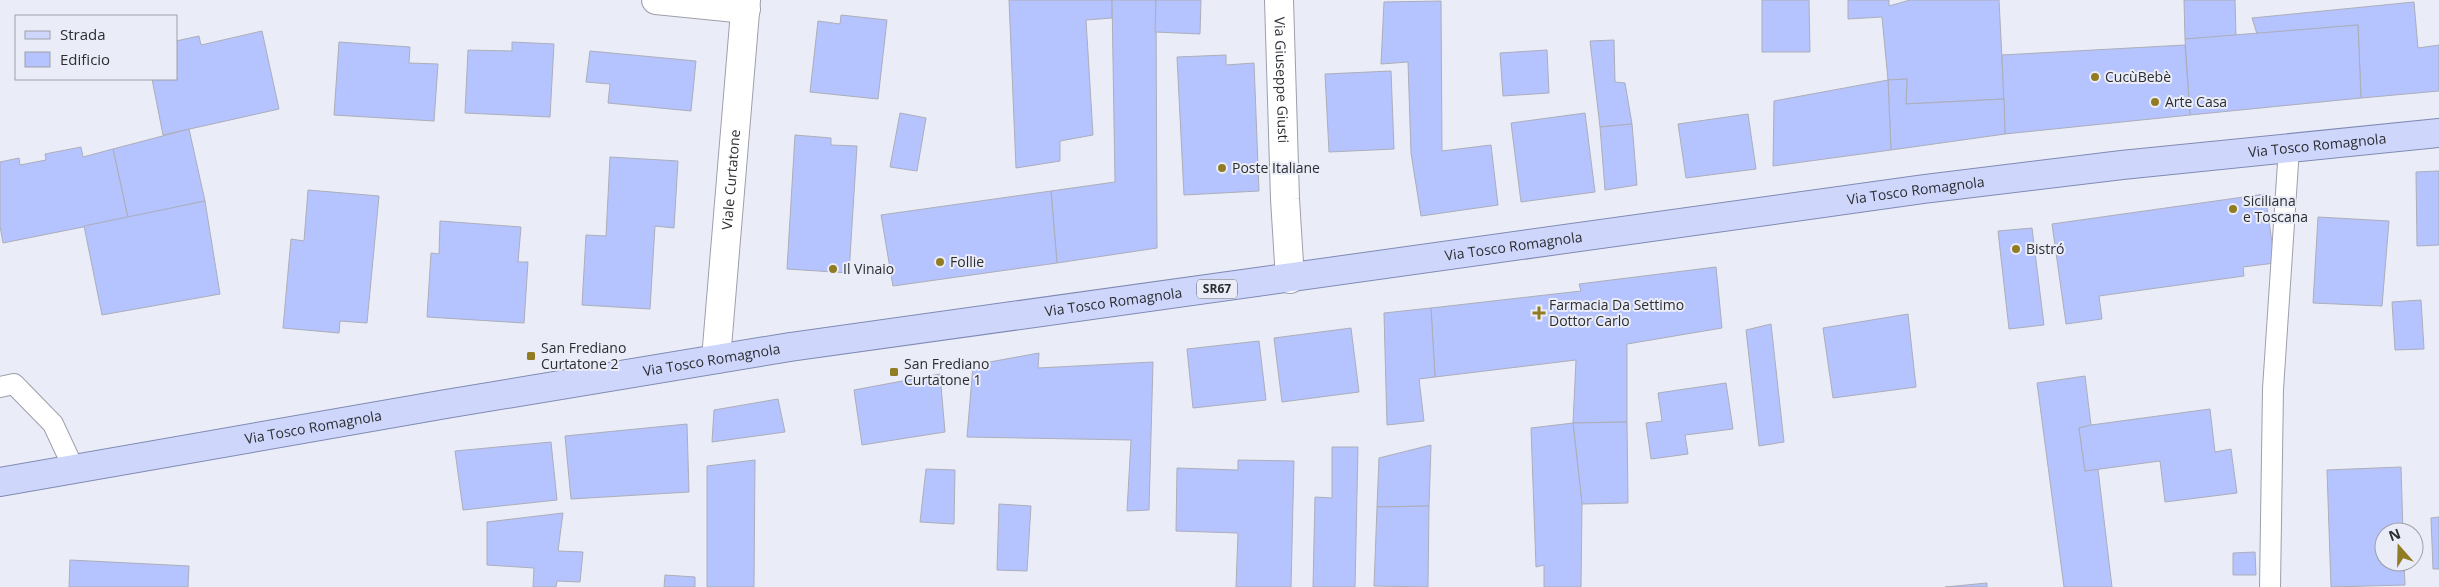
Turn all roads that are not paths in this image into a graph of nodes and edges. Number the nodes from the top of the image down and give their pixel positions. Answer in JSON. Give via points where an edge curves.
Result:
{"nodes":[{"id":1,"x":656,"y":0,"type":"edge"},
{"id":2,"x":1279,"y":0,"type":"edge"},
{"id":3,"x":746,"y":4,"type":"edge"},
{"id":4,"x":2439,"y":133,"type":"edge"},
{"id":5,"x":2289,"y":148,"type":"junction"},
{"id":6,"x":1290,"y":279,"type":"junction"},
{"id":7,"x":716,"y":359,"type":"junction"},
{"id":8,"x":0,"y":387,"type":"edge"},
{"id":9,"x":74,"y":469,"type":"junction"},
{"id":10,"x":0,"y":482,"type":"edge"},
{"id":11,"x":2270,"y":587,"type":"edge"}],
"edges":[{"from":1,"to":3,"type":"street"},
{"from":2,"to":6,"type":"street","name":"Via Giuseppe Giusti"},
{"from":3,"to":7,"type":"street","name":"Viale Curtatone"},
{"from":4,"to":5,"type":"main road","name":"Via Tosco Romagnola","number":"SR67"},
{"from":5,"to":6,"type":"main road","name":"Via Tosco Romagnola","number":"SR67","via":[[1924,189]]},
{"from":5,"to":11,"type":"lane","via":[[2273,389]]},
{"from":6,"to":7,"type":"main road","name":"Via Tosco Romagnola","number":"SR67"},
{"from":7,"to":9,"type":"main road","name":"Via Tosco Romagnola","number":"SR67"},
{"from":8,"to":9,"type":"lane","via":[[14,384],[53,424]]},
{"from":9,"to":10,"type":"main road","name":"Via Tosco Romagnola","number":"SR67"}]}
